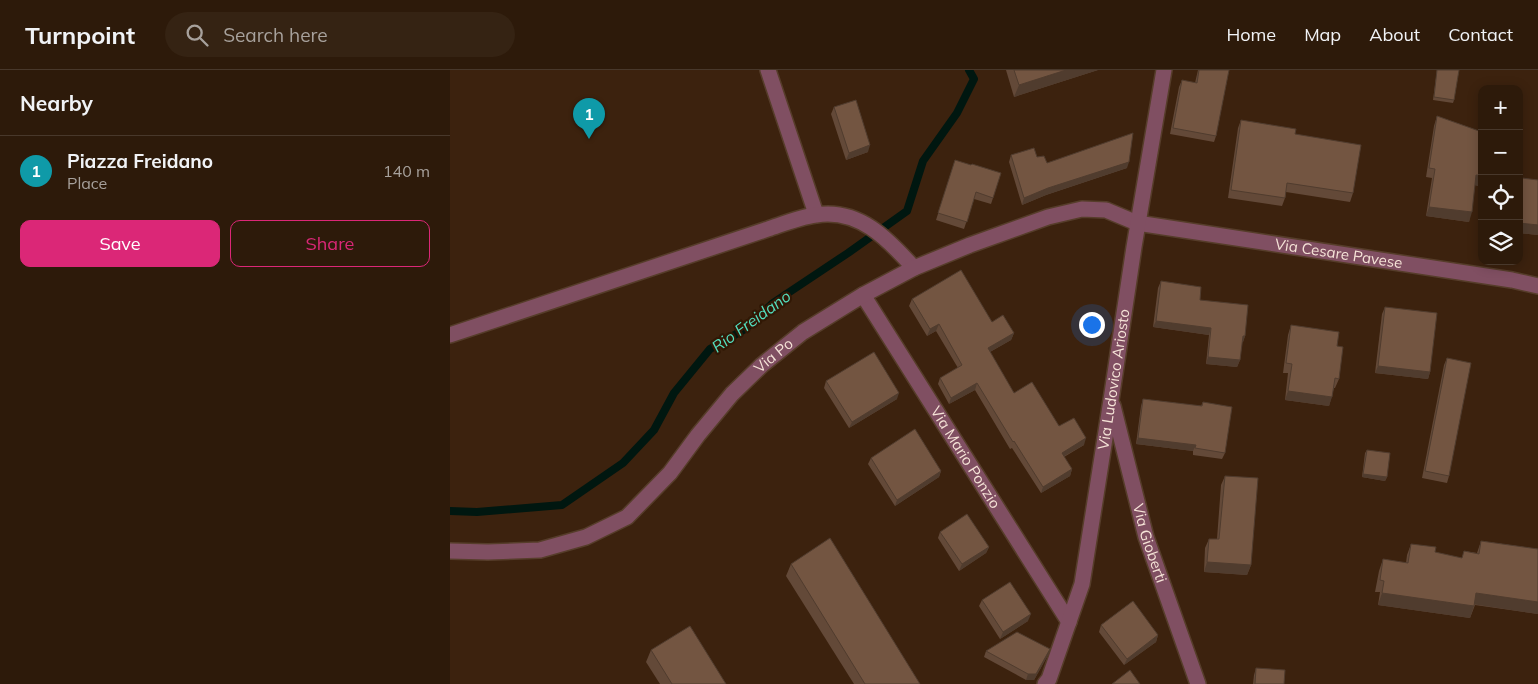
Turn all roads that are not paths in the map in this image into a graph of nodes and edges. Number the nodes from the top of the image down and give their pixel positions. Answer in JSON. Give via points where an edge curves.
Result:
{"nodes":[{"id":1,"x":768,"y":70,"type":"edge"},
{"id":2,"x":1164,"y":70,"type":"edge"},
{"id":3,"x":816,"y":214,"type":"junction"},
{"id":4,"x":1138,"y":223,"type":"junction"},
{"id":5,"x":914,"y":268,"type":"junction"},
{"id":6,"x":1538,"y":286,"type":"edge"},
{"id":7,"x":863,"y":295,"type":"junction"},
{"id":8,"x":450,"y":335,"type":"edge"},
{"id":9,"x":1112,"y":400,"type":"junction"},
{"id":10,"x":450,"y":552,"type":"edge"},
{"id":11,"x":1068,"y":622,"type":"junction"},
{"id":12,"x":1045,"y":684,"type":"edge"},
{"id":13,"x":1198,"y":684,"type":"edge"}],
"edges":[{"from":1,"to":3,"type":"street"},
{"from":2,"to":4,"type":"street","name":"Via Ludovico Ariosto"},
{"from":3,"to":5,"type":"street","via":[[835,214],[860,220],[895,247]]},
{"from":3,"to":8,"type":"street"},
{"from":4,"to":5,"type":"street","name":"Via Po","via":[[1106,210],[1082,209],[1048,217]]},
{"from":4,"to":6,"type":"street","name":"Via Cesare Pavese"},
{"from":4,"to":9,"type":"street","name":"Via Ludovico Ariosto"},
{"from":5,"to":7,"type":"street","name":"Via Po"},
{"from":7,"to":10,"type":"street","name":"Via Po","via":[[803,332],[756,371],[732,394],[670,474],[627,518],[586,536],[540,550]]},
{"from":7,"to":11,"type":"street","name":"Via Mario Ponzio"},
{"from":9,"to":11,"type":"street","name":"Via Ludovico Ariosto","via":[[1082,584]]},
{"from":9,"to":13,"type":"street","name":"Via Gioberti","via":[[1146,537]]},
{"from":11,"to":12,"type":"street","name":"Via Ludovico Ariosto"}]}
